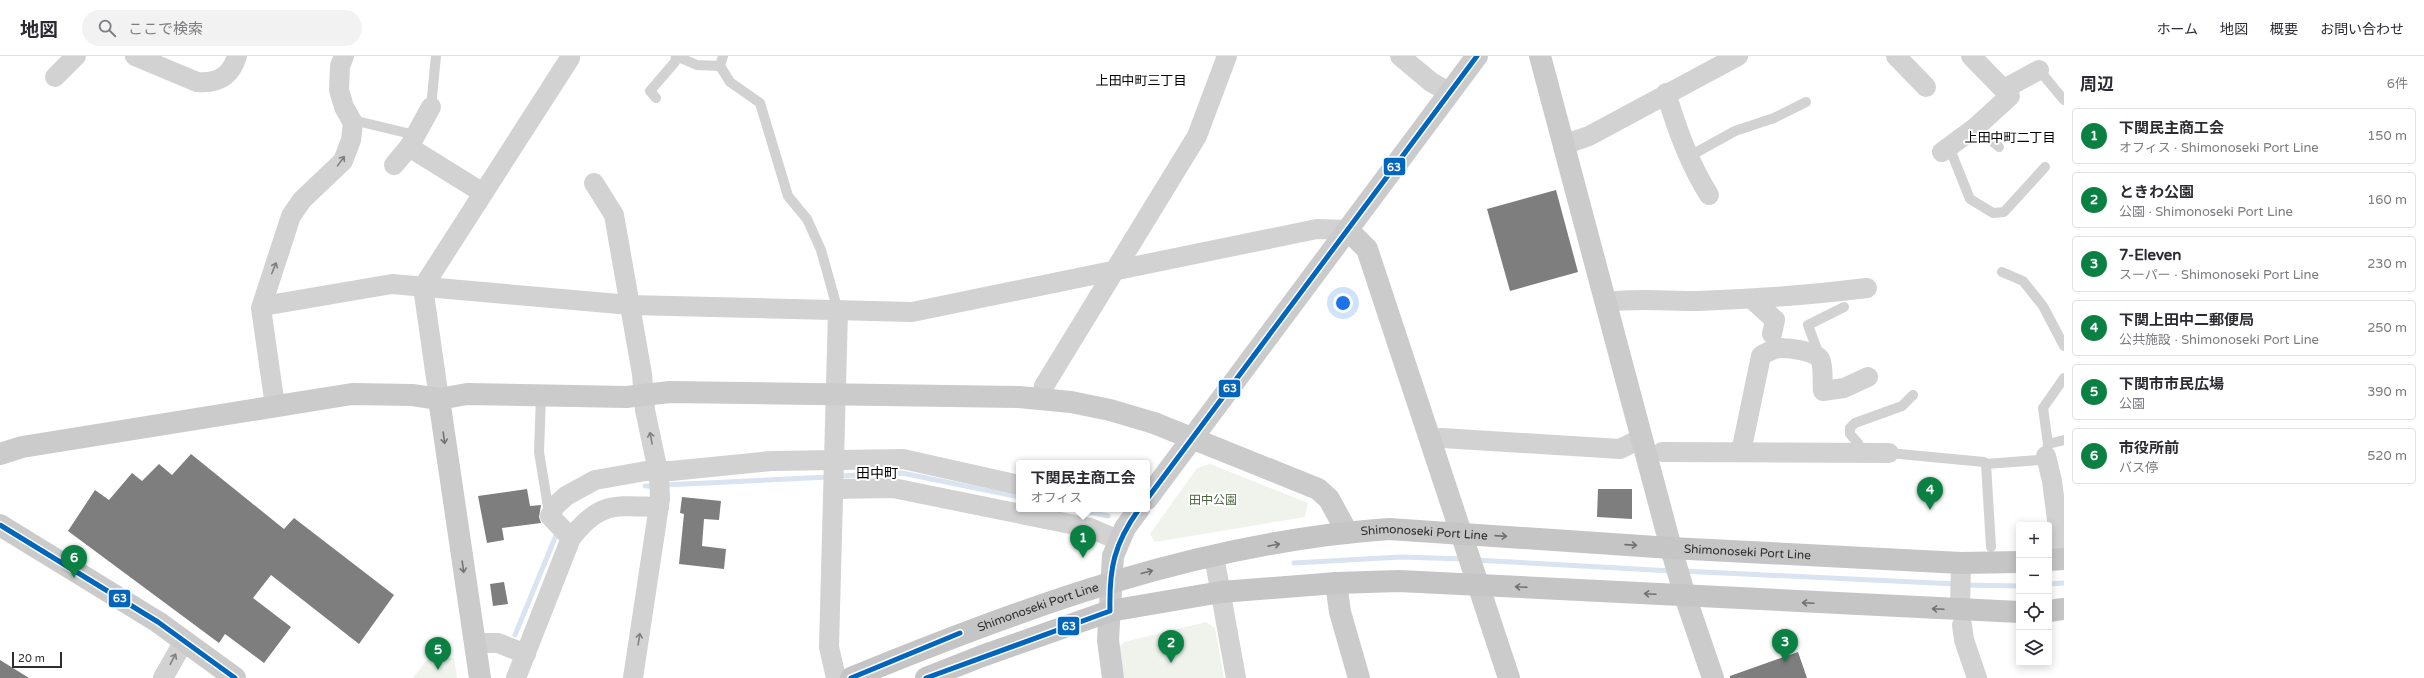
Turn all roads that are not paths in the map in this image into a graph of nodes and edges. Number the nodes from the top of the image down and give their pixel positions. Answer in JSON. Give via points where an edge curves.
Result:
{"nodes":[{"id":1,"x":76,"y":56,"type":"edge"},
{"id":2,"x":135,"y":56,"type":"edge"},
{"id":3,"x":157,"y":56,"type":"edge"},
{"id":4,"x":237,"y":56,"type":"edge"},
{"id":5,"x":344,"y":56,"type":"edge"},
{"id":6,"x":436,"y":56,"type":"edge"},
{"id":7,"x":677,"y":56,"type":"edge"},
{"id":8,"x":723,"y":56,"type":"edge"},
{"id":9,"x":1227,"y":56,"type":"edge"},
{"id":10,"x":1400,"y":56,"type":"edge"},
{"id":11,"x":1477,"y":56,"type":"edge"},
{"id":12,"x":1540,"y":56,"type":"edge"},
{"id":13,"x":1738,"y":56,"type":"edge"},
{"id":14,"x":1896,"y":56,"type":"edge"},
{"id":15,"x":1971,"y":56,"type":"edge"},
{"id":16,"x":570,"y":58,"type":"dead end"},
{"id":17,"x":720,"y":66,"type":"junction"},
{"id":18,"x":2039,"y":70,"type":"joint"},
{"id":19,"x":55,"y":76,"type":"dead end"},
{"id":20,"x":183,"y":76,"type":"junction"},
{"id":21,"x":1926,"y":87,"type":"dead end"},
{"id":22,"x":2004,"y":89,"type":"junction"},
{"id":23,"x":1666,"y":93,"type":"junction"},
{"id":24,"x":1450,"y":94,"type":"junction"},
{"id":25,"x":656,"y":98,"type":"dead end"},
{"id":26,"x":2064,"y":100,"type":"edge"},
{"id":27,"x":1806,"y":102,"type":"dead end"},
{"id":28,"x":431,"y":107,"type":"joint"},
{"id":29,"x":353,"y":124,"type":"junction"},
{"id":30,"x":1976,"y":127,"type":"junction"},
{"id":31,"x":412,"y":141,"type":"junction"},
{"id":32,"x":1564,"y":145,"type":"junction"},
{"id":33,"x":1999,"y":147,"type":"dead end"},
{"id":34,"x":1946,"y":150,"type":"joint"},
{"id":35,"x":1688,"y":157,"type":"junction"},
{"id":36,"x":394,"y":165,"type":"dead end"},
{"id":37,"x":2045,"y":167,"type":"dead end"},
{"id":38,"x":594,"y":183,"type":"dead end"},
{"id":39,"x":483,"y":193,"type":"junction"},
{"id":40,"x":1709,"y":195,"type":"dead end"},
{"id":41,"x":1348,"y":230,"type":"junction"},
{"id":42,"x":1114,"y":270,"type":"junction"},
{"id":43,"x":2002,"y":272,"type":"dead end"},
{"id":44,"x":423,"y":287,"type":"junction"},
{"id":45,"x":1867,"y":288,"type":"dead end"},
{"id":46,"x":1752,"y":299,"type":"junction"},
{"id":47,"x":1606,"y":302,"type":"junction"},
{"id":48,"x":630,"y":305,"type":"junction"},
{"id":49,"x":263,"y":306,"type":"junction"},
{"id":50,"x":1844,"y":306,"type":"dead end"},
{"id":51,"x":838,"y":311,"type":"junction"},
{"id":52,"x":1772,"y":334,"type":"dead end"},
{"id":53,"x":2064,"y":346,"type":"edge"},
{"id":54,"x":1820,"y":359,"type":"junction"},
{"id":55,"x":1868,"y":377,"type":"dead end"},
{"id":56,"x":2064,"y":378,"type":"edge"},
{"id":57,"x":836,"y":395,"type":"junction"},
{"id":58,"x":1913,"y":395,"type":"dead end"},
{"id":59,"x":541,"y":396,"type":"junction"},
{"id":60,"x":644,"y":396,"type":"junction"},
{"id":61,"x":1041,"y":399,"type":"junction"},
{"id":62,"x":439,"y":400,"type":"junction"},
{"id":63,"x":275,"y":406,"type":"junction"},
{"id":64,"x":1642,"y":438,"type":"junction"},
{"id":65,"x":1190,"y":439,"type":"junction"},
{"id":66,"x":1430,"y":439,"type":"junction"},
{"id":67,"x":2064,"y":440,"type":"edge"},
{"id":68,"x":2047,"y":450,"type":"junction"},
{"id":69,"x":1662,"y":452,"type":"dead end"},
{"id":70,"x":1741,"y":452,"type":"junction"},
{"id":71,"x":1860,"y":453,"type":"junction"},
{"id":72,"x":1889,"y":453,"type":"joint"},
{"id":73,"x":0,"y":454,"type":"edge"},
{"id":74,"x":835,"y":461,"type":"junction"},
{"id":75,"x":1986,"y":464,"type":"junction"},
{"id":76,"x":658,"y":474,"type":"junction"},
{"id":77,"x":1016,"y":484,"type":"edge"},
{"id":78,"x":834,"y":487,"type":"junction"},
{"id":79,"x":1150,"y":495,"type":"edge"},
{"id":80,"x":659,"y":503,"type":"junction"},
{"id":81,"x":1137,"y":512,"type":"edge"},
{"id":82,"x":550,"y":516,"type":"junction"},
{"id":83,"x":0,"y":525,"type":"edge"},
{"id":84,"x":1346,"y":532,"type":"junction"},
{"id":85,"x":571,"y":538,"type":"junction"},
{"id":86,"x":1464,"y":539,"type":"junction"},
{"id":87,"x":1118,"y":540,"type":"junction"},
{"id":88,"x":1991,"y":547,"type":"dead end"},
{"id":89,"x":2058,"y":554,"type":"edge"},
{"id":90,"x":1214,"y":556,"type":"junction"},
{"id":91,"x":2016,"y":562,"type":"edge"},
{"id":92,"x":1960,"y":568,"type":"junction"},
{"id":93,"x":1678,"y":571,"type":"junction"},
{"id":94,"x":1476,"y":579,"type":"junction"},
{"id":95,"x":1110,"y":582,"type":"junction"},
{"id":96,"x":1336,"y":583,"type":"junction"},
{"id":97,"x":1220,"y":592,"type":"junction"},
{"id":98,"x":2064,"y":609,"type":"edge"},
{"id":99,"x":1961,"y":610,"type":"junction"},
{"id":100,"x":1110,"y":611,"type":"junction"},
{"id":101,"x":2052,"y":611,"type":"edge"},
{"id":102,"x":2016,"y":612,"type":"edge"},
{"id":103,"x":184,"y":641,"type":"junction"},
{"id":104,"x":474,"y":643,"type":"junction"},
{"id":105,"x":526,"y":654,"type":"junction"},
{"id":106,"x":163,"y":678,"type":"edge"},
{"id":107,"x":236,"y":678,"type":"edge"},
{"id":108,"x":480,"y":678,"type":"edge"},
{"id":109,"x":516,"y":678,"type":"edge"},
{"id":110,"x":633,"y":678,"type":"edge"},
{"id":111,"x":836,"y":678,"type":"edge"},
{"id":112,"x":851,"y":678,"type":"edge"},
{"id":113,"x":926,"y":678,"type":"edge"},
{"id":114,"x":1112,"y":678,"type":"edge"},
{"id":115,"x":1236,"y":678,"type":"edge"},
{"id":116,"x":1359,"y":678,"type":"edge"},
{"id":117,"x":1509,"y":678,"type":"edge"},
{"id":118,"x":1713,"y":678,"type":"edge"},
{"id":119,"x":1976,"y":678,"type":"edge"}],
"edges":[{"from":1,"to":19,"type":"street"},
{"from":2,"to":20,"type":"street"},
{"from":3,"to":20,"type":"street"},
{"from":4,"to":20,"type":"street","via":[[232,69],[221,80],[206,83]]},
{"from":5,"to":29,"type":"street","via":[[340,66],[339,90]]},
{"from":6,"to":28,"type":"lane"},
{"from":7,"to":17,"type":"lane","via":[[697,65]]},
{"from":7,"to":25,"type":"lane","via":[[650,91]]},
{"from":8,"to":17,"type":"lane"},
{"from":9,"to":42,"type":"street","via":[[1197,136]]},
{"from":10,"to":24,"type":"street"},
{"from":11,"to":24,"type":"street"},
{"from":12,"to":32,"type":"street"},
{"from":13,"to":23,"type":"street","via":[[1712,72]]},
{"from":14,"to":21,"type":"street"},
{"from":15,"to":22,"type":"street"},
{"from":16,"to":39,"type":"street"},
{"from":17,"to":51,"type":"lane","via":[[730,82],[760,102],[788,196],[807,219],[821,250]]},
{"from":18,"to":22,"type":"street"},
{"from":18,"to":26,"type":"lane"},
{"from":22,"to":30,"type":"street","via":[[2010,96]]},
{"from":23,"to":32,"type":"street","via":[[1589,136]]},
{"from":23,"to":35,"type":"street"},
{"from":24,"to":41,"type":"street"},
{"from":27,"to":35,"type":"lane","via":[[1774,118],[1735,131]]},
{"from":28,"to":31,"type":"street"},
{"from":29,"to":31,"type":"lane","via":[[361,122]]},
{"from":49,"to":29,"type":"street","one_way":true,"via":[[291,216],[302,200],[343,160],[351,140]]},
{"from":30,"to":33,"type":"lane"},
{"from":30,"to":34,"type":"street"},
{"from":31,"to":36,"type":"street"},
{"from":31,"to":39,"type":"street"},
{"from":32,"to":47,"type":"street"},
{"from":34,"to":37,"type":"lane","via":[[1970,199],[1994,214],[2004,212]]},
{"from":35,"to":40,"type":"street"},
{"from":38,"to":48,"type":"street","via":[[614,215]]},
{"from":39,"to":44,"type":"street"},
{"from":41,"to":42,"type":"street","via":[[1317,229]]},
{"from":41,"to":65,"type":"street"},
{"from":41,"to":66,"type":"street","via":[[1367,249]]},
{"from":42,"to":51,"type":"street","via":[[928,310]]},
{"from":42,"to":61,"type":"street","via":[[1044,386]]},
{"from":43,"to":53,"type":"lane","via":[[2022,281],[2043,306]]},
{"from":44,"to":48,"type":"street"},
{"from":44,"to":49,"type":"street","via":[[382,284]]},
{"from":44,"to":62,"type":"street"},
{"from":45,"to":46,"type":"street"},
{"from":46,"to":47,"type":"street","via":[[1629,299]]},
{"from":46,"to":52,"type":"street","via":[[1775,320]]},
{"from":47,"to":64,"type":"street"},
{"from":48,"to":51,"type":"street"},
{"from":48,"to":60,"type":"street"},
{"from":49,"to":63,"type":"street","via":[[261,308]]},
{"from":50,"to":54,"type":"lane","via":[[1808,325]]},
{"from":51,"to":57,"type":"street"},
{"from":54,"to":55,"type":"street","via":[[1823,391],[1844,388]]},
{"from":54,"to":70,"type":"street","via":[[1812,353],[1780,348],[1761,356]]},
{"from":56,"to":68,"type":"lane","via":[[2043,408]]},
{"from":57,"to":60,"type":"street","via":[[670,392]]},
{"from":57,"to":61,"type":"street"},
{"from":57,"to":74,"type":"street"},
{"from":58,"to":71,"type":"lane","via":[[1902,406],[1855,423],[1850,428],[1850,434],[1858,443]]},
{"from":59,"to":60,"type":"street"},
{"from":59,"to":62,"type":"street","via":[[467,394]]},
{"from":59,"to":82,"type":"lane","via":[[539,452]]},
{"from":76,"to":60,"type":"street","one_way":true},
{"from":61,"to":65,"type":"street","via":[[1090,405],[1129,414]]},
{"from":62,"to":63,"type":"street","via":[[412,395],[352,394]]},
{"from":62,"to":104,"type":"street","one_way":true},
{"from":63,"to":73,"type":"street","via":[[22,447]]},
{"from":64,"to":66,"type":"street","via":[[1620,449]]},
{"from":64,"to":93,"type":"street"},
{"from":65,"to":79,"type":"street"},
{"from":65,"to":84,"type":"street","via":[[1318,489],[1329,499]]},
{"from":66,"to":86,"type":"street"},
{"from":67,"to":68,"type":"lane"},
{"from":68,"to":75,"type":"lane","via":[[2039,460]]},
{"from":68,"to":89,"type":"street"},
{"from":69,"to":70,"type":"street"},
{"from":70,"to":71,"type":"street"},
{"from":71,"to":72,"type":"street"},
{"from":72,"to":75,"type":"lane"},
{"from":74,"to":76,"type":"street","via":[[771,461]]},
{"from":74,"to":77,"type":"street","via":[[902,459]]},
{"from":74,"to":78,"type":"street"},
{"from":75,"to":88,"type":"lane"},
{"from":76,"to":80,"type":"street"},
{"from":76,"to":82,"type":"street","via":[[618,475],[588,483],[566,496],[555,506]]},
{"from":78,"to":87,"type":"street","via":[[893,488],[1090,528]]},
{"from":78,"to":111,"type":"street","via":[[829,646]]},
{"from":80,"to":85,"type":"street","via":[[603,510],[584,521]]},
{"from":110,"to":80,"type":"street","one_way":true},
{"from":81,"to":87,"type":"street"},
{"from":82,"to":85,"type":"street"},
{"from":83,"to":103,"type":"street","via":[[158,622]]},
{"from":84,"to":86,"type":"main road","name":"Shimonoseki Port Line","via":[[1389,529]]},
{"from":90,"to":84,"type":"main road","name":"Shimonoseki Port Line","one_way":true},
{"from":85,"to":105,"type":"street"},
{"from":86,"to":93,"type":"main road","name":"Shimonoseki Port Line","one_way":true},
{"from":86,"to":94,"type":"street"},
{"from":87,"to":95,"type":"street"},
{"from":95,"to":90,"type":"main road","name":"Shimonoseki Port Line","one_way":true},
{"from":90,"to":97,"type":"street"},
{"from":91,"to":92,"type":"main road","name":"Shimonoseki Port Line"},
{"from":92,"to":93,"type":"main road","name":"Shimonoseki Port Line"},
{"from":92,"to":99,"type":"street"},
{"from":93,"to":94,"type":"main road","name":"Shimonoseki Port Line","one_way":true},
{"from":99,"to":93,"type":"main road","name":"Shimonoseki Port Line","one_way":true},
{"from":93,"to":118,"type":"street"},
{"from":94,"to":96,"type":"main road","name":"Shimonoseki Port Line"},
{"from":94,"to":117,"type":"street"},
{"from":95,"to":100,"type":"street"},
{"from":95,"to":112,"type":"main road","name":"Shimonoseki Port Line","via":[[967,630]]},
{"from":96,"to":97,"type":"main road","name":"Shimonoseki Port Line"},
{"from":96,"to":116,"type":"street","via":[[1340,612]]},
{"from":97,"to":100,"type":"main road","name":"Shimonoseki Port Line"},
{"from":97,"to":115,"type":"street"},
{"from":98,"to":101,"type":"main road"},
{"from":99,"to":102,"type":"main road","name":"Shimonoseki Port Line"},
{"from":99,"to":119,"type":"street","via":[[1964,640]]},
{"from":100,"to":113,"type":"main road","name":"Shimonoseki Port Line"},
{"from":100,"to":114,"type":"street","via":[[1108,640]]},
{"from":106,"to":103,"type":"street","one_way":true},
{"from":103,"to":107,"type":"street"},
{"from":104,"to":105,"type":"street","via":[[498,643]]},
{"from":104,"to":108,"type":"street"},
{"from":105,"to":109,"type":"street"}]}
